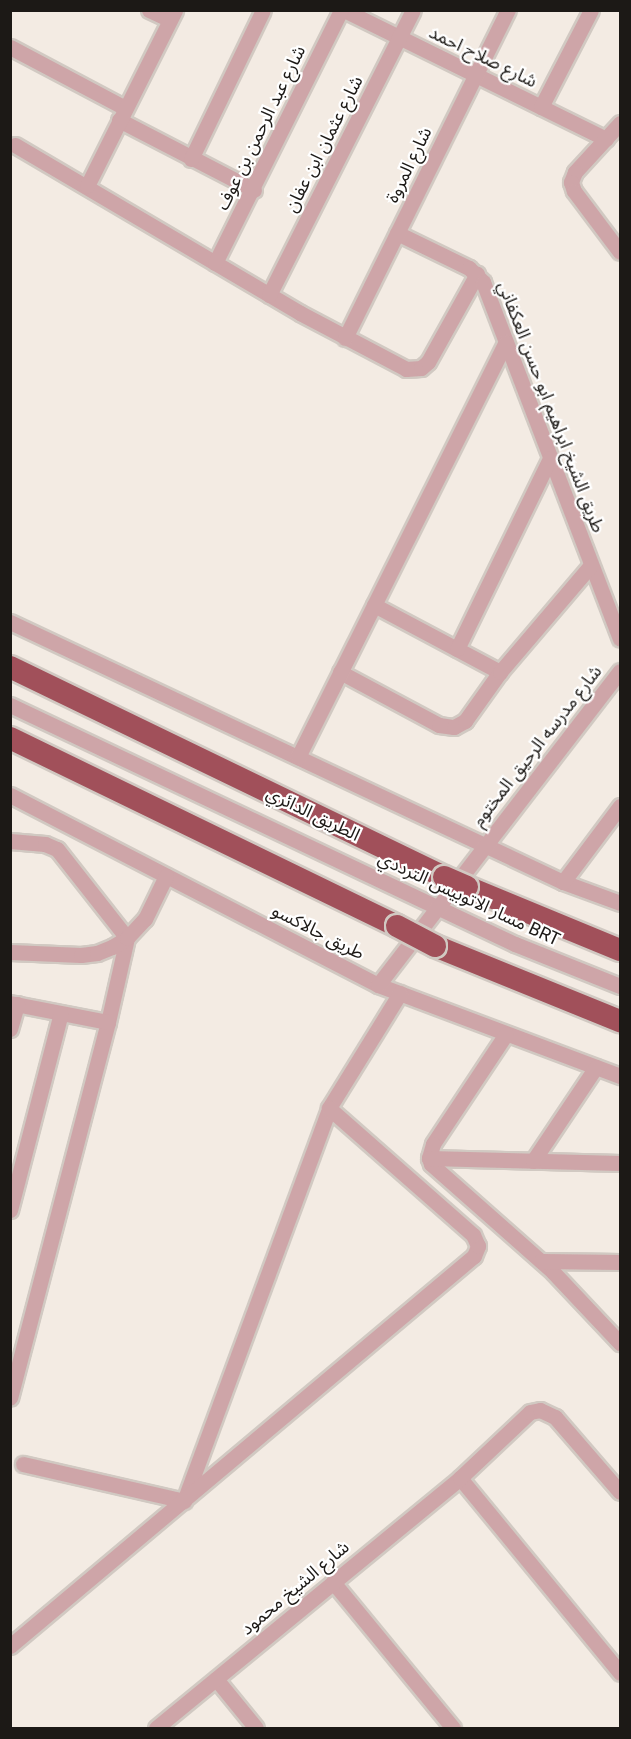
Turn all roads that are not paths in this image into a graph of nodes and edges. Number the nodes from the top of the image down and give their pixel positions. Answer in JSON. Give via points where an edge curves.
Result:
{"nodes":[{"id":1,"x":149,"y":10,"type":"edge"},
{"id":2,"x":263,"y":10,"type":"edge"},
{"id":3,"x":342,"y":10,"type":"edge"},
{"id":4,"x":413,"y":10,"type":"edge"},
{"id":5,"x":508,"y":10,"type":"edge"},
{"id":6,"x":591,"y":10,"type":"edge"},
{"id":7,"x":173,"y":15,"type":"edge"},
{"id":8,"x":400,"y":38,"type":"junction"},
{"id":9,"x":10,"y":47,"type":"edge"},
{"id":10,"x":476,"y":75,"type":"junction"},
{"id":11,"x":541,"y":107,"type":"junction"},
{"id":12,"x":122,"y":114,"type":"junction"},
{"id":13,"x":620,"y":126,"type":"edge"},
{"id":14,"x":606,"y":138,"type":"junction"},
{"id":15,"x":15,"y":145,"type":"dead end"},
{"id":16,"x":191,"y":159,"type":"junction"},
{"id":17,"x":87,"y":186,"type":"junction"},
{"id":18,"x":254,"y":190,"type":"junction"},
{"id":19,"x":397,"y":233,"type":"junction"},
{"id":20,"x":621,"y":252,"type":"edge"},
{"id":21,"x":215,"y":263,"type":"junction"},
{"id":22,"x":477,"y":274,"type":"junction"},
{"id":23,"x":269,"y":295,"type":"junction"},
{"id":24,"x":345,"y":338,"type":"junction"},
{"id":25,"x":506,"y":342,"type":"junction"},
{"id":26,"x":550,"y":458,"type":"junction"},
{"id":27,"x":591,"y":565,"type":"junction"},
{"id":28,"x":374,"y":605,"type":"junction"},
{"id":29,"x":10,"y":622,"type":"edge"},
{"id":30,"x":621,"y":639,"type":"edge"},
{"id":31,"x":457,"y":649,"type":"junction"},
{"id":32,"x":10,"y":667,"type":"edge"},
{"id":33,"x":621,"y":671,"type":"edge"},
{"id":34,"x":340,"y":672,"type":"junction"},
{"id":35,"x":500,"y":672,"type":"junction"},
{"id":36,"x":10,"y":705,"type":"edge"},
{"id":37,"x":10,"y":738,"type":"edge"},
{"id":38,"x":298,"y":757,"type":"junction"},
{"id":39,"x":10,"y":795,"type":"edge"},
{"id":40,"x":621,"y":806,"type":"edge"},
{"id":41,"x":10,"y":841,"type":"edge"},
{"id":42,"x":485,"y":844,"type":"junction"},
{"id":43,"x":166,"y":876,"type":"junction"},
{"id":44,"x":563,"y":882,"type":"junction"},
{"id":45,"x":621,"y":903,"type":"edge"},
{"id":46,"x":127,"y":938,"type":"junction"},
{"id":47,"x":621,"y":950,"type":"edge"},
{"id":48,"x":10,"y":952,"type":"edge"},
{"id":49,"x":378,"y":985,"type":"junction"},
{"id":50,"x":621,"y":986,"type":"edge"},
{"id":51,"x":399,"y":993,"type":"junction"},
{"id":52,"x":14,"y":1003,"type":"edge"},
{"id":53,"x":61,"y":1013,"type":"junction"},
{"id":54,"x":621,"y":1021,"type":"edge"},
{"id":55,"x":108,"y":1022,"type":"junction"},
{"id":56,"x":10,"y":1029,"type":"edge"},
{"id":57,"x":506,"y":1034,"type":"junction"},
{"id":58,"x":596,"y":1067,"type":"junction"},
{"id":59,"x":621,"y":1076,"type":"edge"},
{"id":60,"x":329,"y":1108,"type":"junction"},
{"id":61,"x":429,"y":1158,"type":"junction"},
{"id":62,"x":532,"y":1161,"type":"junction"},
{"id":63,"x":621,"y":1163,"type":"edge"},
{"id":64,"x":10,"y":1210,"type":"edge"},
{"id":65,"x":541,"y":1261,"type":"junction"},
{"id":66,"x":621,"y":1262,"type":"edge"},
{"id":67,"x":621,"y":1343,"type":"edge"},
{"id":68,"x":10,"y":1397,"type":"edge"},
{"id":69,"x":23,"y":1464,"type":"dead end"},
{"id":70,"x":460,"y":1478,"type":"junction"},
{"id":71,"x":621,"y":1492,"type":"edge"},
{"id":72,"x":184,"y":1501,"type":"junction"},
{"id":73,"x":333,"y":1582,"type":"junction"},
{"id":74,"x":10,"y":1646,"type":"edge"},
{"id":75,"x":621,"y":1673,"type":"edge"},
{"id":76,"x":216,"y":1679,"type":"junction"},
{"id":77,"x":156,"y":1728,"type":"edge"},
{"id":78,"x":256,"y":1728,"type":"edge"},
{"id":79,"x":453,"y":1728,"type":"edge"}],
"edges":[{"from":1,"to":7,"type":"street"},
{"from":2,"to":16,"type":"street"},
{"from":3,"to":8,"type":"street","name":"شارع صلاح احمد"},
{"from":3,"to":18,"type":"street","name":"شارع عبد الرحمن بن عوف"},
{"from":4,"to":8,"type":"street","name":"شارع عثمان ابن عفان"},
{"from":5,"to":10,"type":"street","name":"شارع المروة"},
{"from":6,"to":11,"type":"street"},
{"from":7,"to":12,"type":"street"},
{"from":8,"to":10,"type":"street","name":"شارع صلاح احمد"},
{"from":8,"to":23,"type":"street","name":"شارع عثمان ابن عفان"},
{"from":9,"to":12,"type":"street"},
{"from":10,"to":11,"type":"street","name":"شارع صلاح احمد"},
{"from":10,"to":19,"type":"street","name":"شارع المروة"},
{"from":11,"to":14,"type":"street","name":"شارع صلاح احمد"},
{"from":12,"to":16,"type":"street"},
{"from":12,"to":17,"type":"street"},
{"from":13,"to":14,"type":"street"},
{"from":14,"to":20,"type":"street","via":[[575,172],[571,182]]},
{"from":15,"to":17,"type":"street"},
{"from":16,"to":18,"type":"street"},
{"from":17,"to":21,"type":"street"},
{"from":18,"to":21,"type":"street","name":"شارع عبد الرحمن بن عوف"},
{"from":19,"to":22,"type":"street","name":"طريق الشيخ ابراهيم ابو حسن العكفاني"},
{"from":19,"to":24,"type":"street","name":"شارع المروة"},
{"from":21,"to":23,"type":"street"},
{"from":22,"to":24,"type":"street","via":[[421,368],[398,367]]},
{"from":22,"to":25,"type":"street","name":"طريق الشيخ ابراهيم ابو حسن العكفاني"},
{"from":23,"to":24,"type":"street"},
{"from":25,"to":26,"type":"street","name":"طريق الشيخ ابراهيم ابو حسن العكفاني"},
{"from":25,"to":28,"type":"street"},
{"from":26,"to":27,"type":"street","name":"طريق الشيخ ابراهيم ابو حسن العكفاني"},
{"from":26,"to":31,"type":"street"},
{"from":27,"to":30,"type":"street","name":"طريق الشيخ ابراهيم ابو حسن العكفاني"},
{"from":27,"to":35,"type":"street"},
{"from":28,"to":31,"type":"street"},
{"from":28,"to":34,"type":"street"},
{"from":29,"to":38,"type":"street"},
{"from":31,"to":35,"type":"street"},
{"from":32,"to":47,"type":"highway","name":"الطريق الدائري","bridge":true,"via":[[444,877]]},
{"from":33,"to":42,"type":"street","name":"شارع مدرسه الرحيق المختوم"},
{"from":34,"to":35,"type":"street","via":[[439,725],[454,727],[465,721]]},
{"from":34,"to":38,"type":"street"},
{"from":36,"to":50,"type":"street","name":"مسار الاتوبيس الترددي BRT","via":[[515,944]]},
{"from":37,"to":54,"type":"highway","bridge":true,"via":[[435,946]]},
{"from":38,"to":42,"type":"street"},
{"from":39,"to":43,"type":"street","name":"طريق جالاكسو"},
{"from":40,"to":44,"type":"street"},
{"from":41,"to":46,"type":"street","via":[[57,849]]},
{"from":42,"to":44,"type":"street"},
{"from":42,"to":49,"type":"street","name":"شارع مدرسه الرحيق المختوم"},
{"from":43,"to":46,"type":"street","via":[[145,919]]},
{"from":43,"to":49,"type":"street","name":"طريق جالاكسو"},
{"from":44,"to":45,"type":"street"},
{"from":46,"to":48,"type":"street","via":[[97,953]]},
{"from":46,"to":55,"type":"street"},
{"from":49,"to":51,"type":"street","name":"طريق جالاكسو"},
{"from":51,"to":57,"type":"street","name":"طريق جالاكسو"},
{"from":51,"to":60,"type":"street"},
{"from":52,"to":53,"type":"street"},
{"from":52,"to":56,"type":"street"},
{"from":53,"to":55,"type":"street"},
{"from":53,"to":64,"type":"street"},
{"from":55,"to":68,"type":"street"},
{"from":57,"to":58,"type":"street","name":"طريق جالاكسو"},
{"from":57,"to":61,"type":"street","via":[[433,1144]]},
{"from":58,"to":59,"type":"street","name":"طريق جالاكسو"},
{"from":58,"to":62,"type":"street"},
{"from":60,"to":72,"type":"street"},
{"from":60,"to":72,"type":"street","via":[[473,1235],[478,1246],[474,1257]]},
{"from":61,"to":62,"type":"street"},
{"from":61,"to":65,"type":"street","via":[[454,1186]]},
{"from":62,"to":63,"type":"street"},
{"from":65,"to":66,"type":"street"},
{"from":65,"to":67,"type":"street"},
{"from":69,"to":72,"type":"street"},
{"from":70,"to":71,"type":"street","name":"شارع الشيخ محمود","via":[[525,1415],[540,1410],[555,1417]]},
{"from":70,"to":73,"type":"street","name":"شارع الشيخ محمود"},
{"from":70,"to":75,"type":"street"},
{"from":72,"to":74,"type":"street"},
{"from":73,"to":76,"type":"street","name":"شارع الشيخ محمود"},
{"from":73,"to":79,"type":"street"},
{"from":76,"to":77,"type":"street","name":"شارع الشيخ محمود"},
{"from":76,"to":78,"type":"street"}]}
